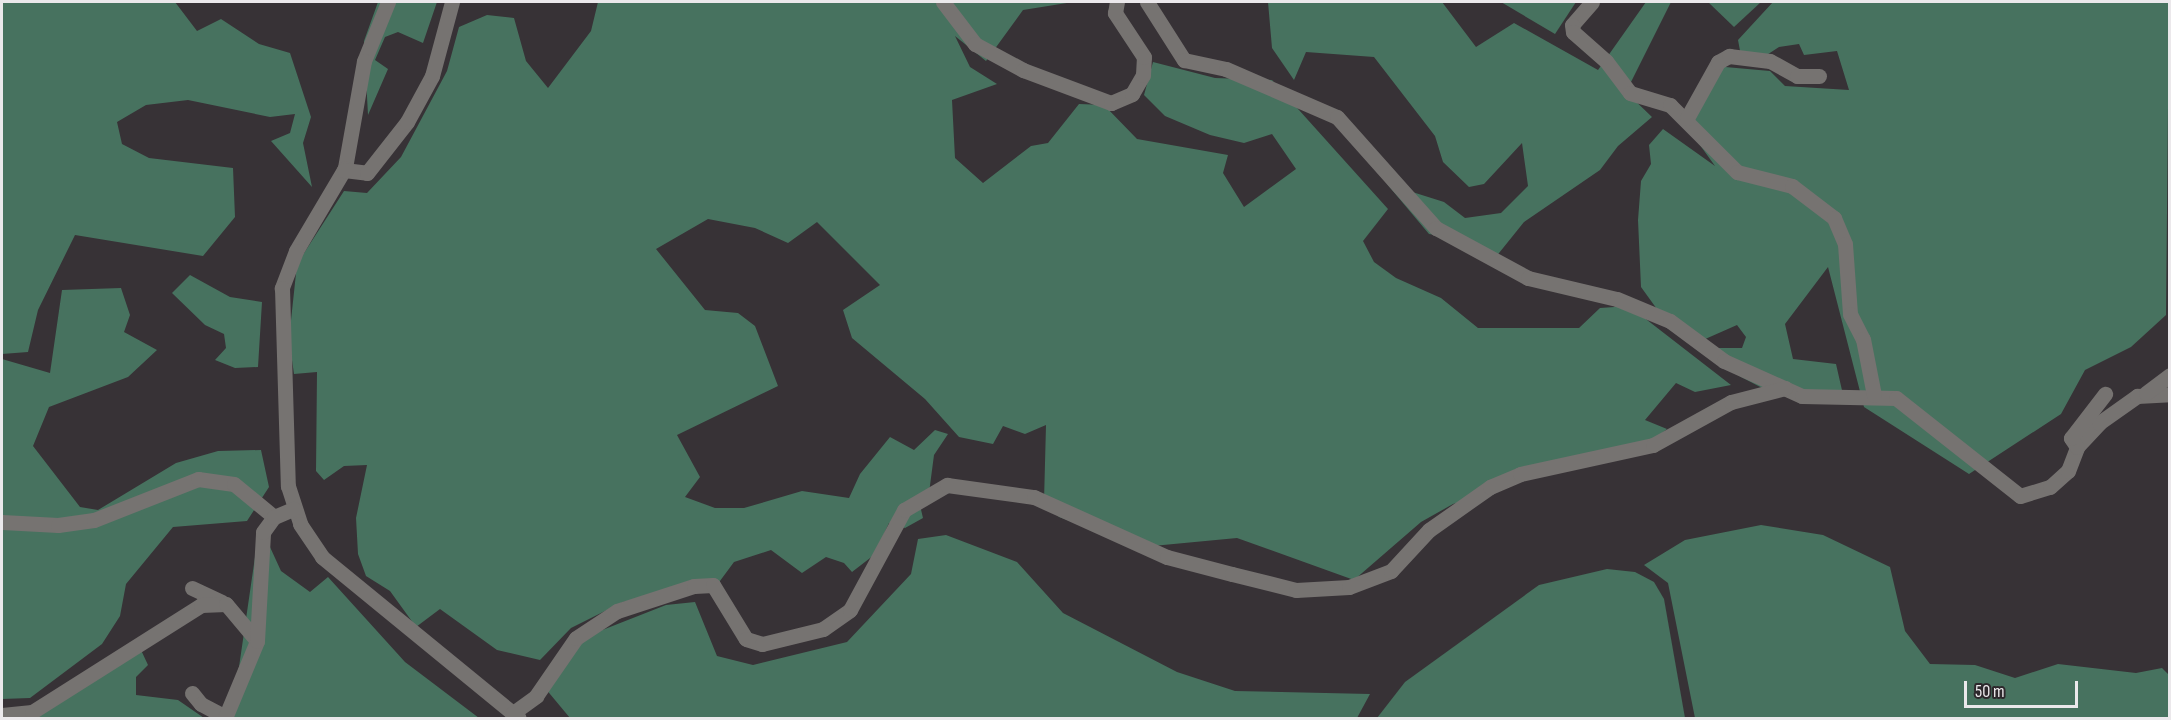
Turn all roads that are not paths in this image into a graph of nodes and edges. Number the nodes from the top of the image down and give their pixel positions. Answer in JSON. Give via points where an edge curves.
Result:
{"nodes":[{"id":1,"x":388,"y":2,"type":"edge"},
{"id":2,"x":452,"y":2,"type":"edge"},
{"id":3,"x":943,"y":2,"type":"edge"},
{"id":4,"x":1117,"y":2,"type":"edge"},
{"id":5,"x":1147,"y":2,"type":"edge"},
{"id":6,"x":1592,"y":2,"type":"edge"},
{"id":7,"x":1819,"y":76,"type":"dead end"},
{"id":8,"x":1687,"y":118,"type":"junction"},
{"id":9,"x":344,"y":170,"type":"junction"},
{"id":10,"x":2169,"y":375,"type":"edge"},
{"id":11,"x":1785,"y":388,"type":"junction"},
{"id":12,"x":2105,"y":393,"type":"dead end"},
{"id":13,"x":2146,"y":393,"type":"junction"},
{"id":14,"x":2169,"y":394,"type":"edge"},
{"id":15,"x":1874,"y":395,"type":"junction"},
{"id":16,"x":2078,"y":447,"type":"junction"},
{"id":17,"x":293,"y":508,"type":"junction"},
{"id":18,"x":274,"y":517,"type":"junction"},
{"id":19,"x":2,"y":522,"type":"edge"},
{"id":20,"x":192,"y":588,"type":"dead end"},
{"id":21,"x":226,"y":604,"type":"junction"},
{"id":22,"x":257,"y":641,"type":"junction"},
{"id":23,"x":192,"y":693,"type":"dead end"},
{"id":24,"x":2,"y":715,"type":"edge"},
{"id":25,"x":516,"y":716,"type":"edge"},
{"id":26,"x":225,"y":718,"type":"edge"}],
"edges":[{"from":1,"to":9,"type":"street","via":[[364,61]]},
{"from":2,"to":9,"type":"street","via":[[432,76],[407,122],[367,173]]},
{"from":3,"to":4,"type":"street","via":[[975,44],[1023,70],[1111,103],[1132,94],[1143,75],[1144,57],[1115,13]]},
{"from":5,"to":11,"type":"street","via":[[1184,60],[1226,69],[1337,117],[1436,228],[1528,278],[1617,299],[1670,321],[1724,361]]},
{"from":6,"to":8,"type":"street","via":[[1572,26],[1573,32],[1606,61],[1630,93],[1670,105]]},
{"from":7,"to":8,"type":"street","via":[[1797,76],[1770,61],[1729,56],[1718,62]]},
{"from":8,"to":15,"type":"street","via":[[1737,172],[1792,186],[1834,218],[1845,244],[1850,314],[1863,339]]},
{"from":9,"to":17,"type":"street","via":[[296,251],[281,294],[284,461]]},
{"from":10,"to":13,"type":"street"},
{"from":11,"to":15,"type":"street","via":[[1815,399]]},
{"from":11,"to":25,"type":"street","via":[[1731,402],[1653,445],[1520,474],[1490,487],[1429,530],[1391,570],[1349,587],[1296,590],[1232,574],[1167,557],[1034,497],[947,485],[904,510],[855,602],[823,629],[762,644],[746,639],[713,585],[694,586],[617,611],[576,638],[536,696]]},
{"from":12,"to":16,"type":"street","via":[[2071,438]]},
{"from":13,"to":14,"type":"street"},
{"from":13,"to":16,"type":"street","via":[[2099,423]]},
{"from":15,"to":16,"type":"street","via":[[1896,398],[1919,412],[2020,496],[2050,487],[2068,471]]},
{"from":17,"to":18,"type":"street"},
{"from":17,"to":25,"type":"street","via":[[312,545],[339,573]]},
{"from":18,"to":19,"type":"street","via":[[234,484],[198,479],[94,520],[58,525]]},
{"from":18,"to":22,"type":"street","via":[[263,532]]},
{"from":20,"to":21,"type":"street"},
{"from":21,"to":22,"type":"street"},
{"from":21,"to":24,"type":"street","via":[[201,605],[179,614],[32,712]]},
{"from":22,"to":26,"type":"street"},
{"from":23,"to":26,"type":"street","via":[[206,708]]}]}
